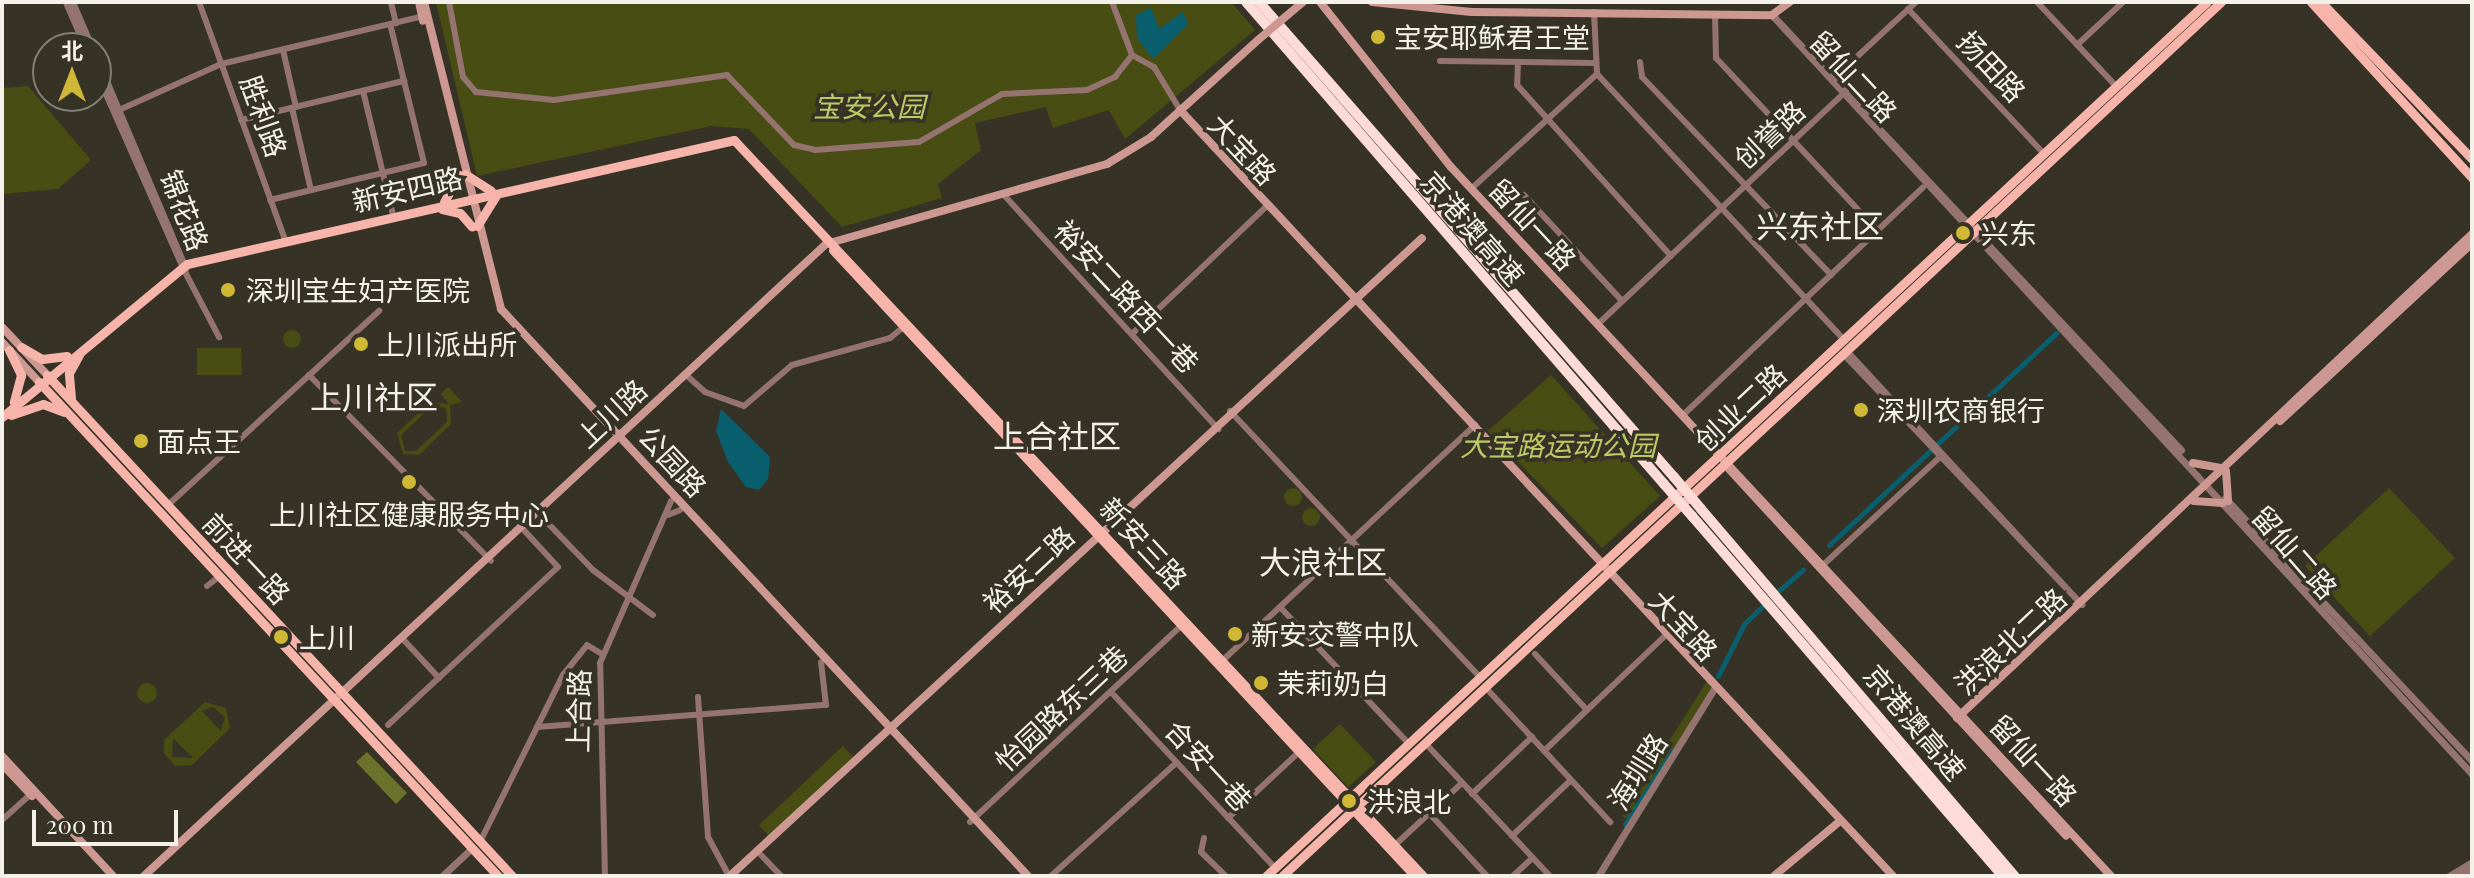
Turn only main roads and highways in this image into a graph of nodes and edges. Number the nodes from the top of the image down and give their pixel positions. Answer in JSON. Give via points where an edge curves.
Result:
{"nodes":[{"id":1,"x":422,"y":2,"type":"edge"},
{"id":2,"x":1246,"y":2,"type":"edge"},
{"id":3,"x":1259,"y":2,"type":"edge"},
{"id":4,"x":1303,"y":2,"type":"edge"},
{"id":5,"x":1320,"y":2,"type":"edge"},
{"id":6,"x":1372,"y":2,"type":"edge"},
{"id":7,"x":1790,"y":2,"type":"edge"},
{"id":8,"x":2207,"y":2,"type":"edge"},
{"id":9,"x":2221,"y":2,"type":"edge"},
{"id":10,"x":2311,"y":2,"type":"edge"},
{"id":11,"x":2321,"y":2,"type":"edge"},
{"id":12,"x":1180,"y":110,"type":"junction"},
{"id":13,"x":2470,"y":165,"type":"edge"},
{"id":14,"x":462,"y":174,"type":"junction"},
{"id":15,"x":2472,"y":178,"type":"edge"},
{"id":16,"x":495,"y":194,"type":"junction"},
{"id":17,"x":468,"y":200,"type":"junction"},
{"id":18,"x":442,"y":206,"type":"junction"},
{"id":19,"x":474,"y":227,"type":"junction"},
{"id":20,"x":1970,"y":228,"type":"junction"},
{"id":21,"x":2472,"y":234,"type":"edge"},
{"id":22,"x":1422,"y":238,"type":"dead end"},
{"id":23,"x":286,"y":243,"type":"junction"},
{"id":24,"x":2472,"y":243,"type":"edge"},
{"id":25,"x":830,"y":244,"type":"junction"},
{"id":26,"x":1354,"y":299,"type":"junction"},
{"id":27,"x":2,"y":327,"type":"edge"},
{"id":28,"x":6,"y":346,"type":"edge"},
{"id":29,"x":21,"y":347,"type":"junction"},
{"id":30,"x":78,"y":352,"type":"junction"},
{"id":31,"x":45,"y":380,"type":"junction"},
{"id":32,"x":77,"y":408,"type":"junction"},
{"id":33,"x":7,"y":414,"type":"edge"},
{"id":34,"x":74,"y":419,"type":"junction"},
{"id":35,"x":2,"y":424,"type":"edge"},
{"id":36,"x":618,"y":439,"type":"junction"},
{"id":37,"x":1718,"y":456,"type":"junction"},
{"id":38,"x":2193,"y":463,"type":"road end"},
{"id":39,"x":1726,"y":465,"type":"junction"},
{"id":40,"x":2224,"y":470,"type":"junction"},
{"id":41,"x":1669,"y":481,"type":"junction"},
{"id":42,"x":2209,"y":484,"type":"junction"},
{"id":43,"x":2194,"y":501,"type":"junction"},
{"id":44,"x":1102,"y":534,"type":"junction"},
{"id":45,"x":1602,"y":566,"type":"junction"},
{"id":46,"x":1610,"y":574,"type":"junction"},
{"id":47,"x":1764,"y":591,"type":"junction"},
{"id":48,"x":2080,"y":603,"type":"junction"},
{"id":49,"x":1666,"y":634,"type":"junction"},
{"id":50,"x":340,"y":698,"type":"junction"},
{"id":51,"x":1949,"y":701,"type":"junction"},
{"id":52,"x":1973,"y":701,"type":"junction"},
{"id":53,"x":1960,"y":716,"type":"junction"},
{"id":54,"x":889,"y":731,"type":"junction"},
{"id":55,"x":2,"y":756,"type":"edge"},
{"id":56,"x":2,"y":764,"type":"edge"},
{"id":57,"x":1335,"y":786,"type":"junction"},
{"id":58,"x":1369,"y":788,"type":"junction"},
{"id":59,"x":32,"y":792,"type":"junction"},
{"id":60,"x":1352,"y":804,"type":"junction"},
{"id":61,"x":972,"y":820,"type":"junction"},
{"id":62,"x":1840,"y":821,"type":"junction"},
{"id":63,"x":1332,"y":823,"type":"junction"},
{"id":64,"x":1372,"y":826,"type":"junction"},
{"id":65,"x":476,"y":845,"type":"junction"},
{"id":66,"x":1279,"y":872,"type":"edge"},
{"id":67,"x":106,"y":876,"type":"edge"},
{"id":68,"x":113,"y":876,"type":"edge"},
{"id":69,"x":144,"y":876,"type":"edge"},
{"id":70,"x":152,"y":876,"type":"edge"},
{"id":71,"x":498,"y":876,"type":"edge"},
{"id":72,"x":512,"y":876,"type":"edge"},
{"id":73,"x":729,"y":876,"type":"edge"},
{"id":74,"x":737,"y":876,"type":"edge"},
{"id":75,"x":1020,"y":876,"type":"edge"},
{"id":76,"x":1028,"y":876,"type":"edge"},
{"id":77,"x":1266,"y":876,"type":"edge"},
{"id":78,"x":1415,"y":876,"type":"edge"},
{"id":79,"x":1423,"y":876,"type":"edge"},
{"id":80,"x":1774,"y":876,"type":"edge"},
{"id":81,"x":1893,"y":876,"type":"edge"},
{"id":82,"x":2003,"y":876,"type":"edge"},
{"id":83,"x":2015,"y":876,"type":"edge"},
{"id":84,"x":2104,"y":876,"type":"edge"},
{"id":85,"x":2111,"y":876,"type":"edge"}],
"edges":[{"from":1,"to":14,"type":"main road","name":"公园路"},
{"from":2,"to":41,"type":"highway","name":"京港澳高速"},
{"from":3,"to":41,"type":"highway","name":"京港澳高速"},
{"from":4,"to":12,"type":"main road","name":"上川路","bridge":true},
{"from":5,"to":37,"type":"main road","name":"留仙一路","via":[[1471,189]]},
{"from":6,"to":7,"type":"main road","via":[[1772,15]]},
{"from":8,"to":20,"type":"main road","name":"创业二路"},
{"from":9,"to":20,"type":"main road","name":"创业二路"},
{"from":10,"to":13,"type":"main road"},
{"from":11,"to":13,"type":"main road"},
{"from":12,"to":25,"type":"main road","name":"上川路","via":[[1107,164]]},
{"from":12,"to":26,"type":"main road","name":"大宝路"},
{"from":13,"to":15,"type":"main road"},
{"from":14,"to":16,"type":"main road"},
{"from":14,"to":17,"type":"main road","name":"公园路"},
{"from":14,"to":18,"type":"main road"},
{"from":16,"to":17,"type":"main road","name":"新安四路"},
{"from":16,"to":19,"type":"main road"},
{"from":16,"to":25,"type":"main road","name":"新安四路","via":[[728,138]]},
{"from":17,"to":18,"type":"main road","name":"新安四路"},
{"from":17,"to":19,"type":"main road","name":"公园路"},
{"from":18,"to":19,"type":"main road","via":[[460,213]]},
{"from":18,"to":23,"type":"main road","name":"新安四路"},
{"from":18,"to":23,"type":"main road","name":"新安四路"},
{"from":19,"to":36,"type":"main road","name":"公园路","via":[[497,312]]},
{"from":20,"to":37,"type":"main road","name":"创业二路"},
{"from":20,"to":39,"type":"main road","name":"创业二路"},
{"from":21,"to":40,"type":"main road","name":"洪浪北二路"},
{"from":22,"to":26,"type":"main road","name":"裕安二路"},
{"from":23,"to":30,"type":"main road","name":"新安四路","via":[[184,266]]},
{"from":24,"to":40,"type":"main road","name":"洪浪北二路"},
{"from":25,"to":36,"type":"main road","name":"上川路"},
{"from":25,"to":44,"type":"main road","name":"新安三路"},
{"from":25,"to":44,"type":"main road","name":"新安三路","via":[[898,332]]},
{"from":26,"to":44,"type":"main road","name":"裕安二路"},
{"from":26,"to":45,"type":"main road","name":"大宝路"},
{"from":27,"to":29,"type":"main road"},
{"from":28,"to":31,"type":"main road"},
{"from":28,"to":33,"type":"main road","via":[[21,375]]},
{"from":29,"to":30,"type":"main road","via":[[49,360]]},
{"from":29,"to":31,"type":"main road"},
{"from":30,"to":31,"type":"main road","name":"新安四路"},
{"from":30,"to":32,"type":"main road","via":[[68,385]]},
{"from":31,"to":32,"type":"main road","name":"前进一路"},
{"from":31,"to":33,"type":"main road","name":"新安四路"},
{"from":31,"to":34,"type":"main road","name":"前进一路"},
{"from":32,"to":50,"type":"main road","name":"前进一路"},
{"from":33,"to":34,"type":"main road","via":[[43,404]]},
{"from":33,"to":35,"type":"main road","name":"新安四路"},
{"from":34,"to":50,"type":"main road","name":"前进一路"},
{"from":36,"to":50,"type":"main road","name":"上川路"},
{"from":36,"to":54,"type":"main road","name":"公园路"},
{"from":36,"to":54,"type":"main road","name":"公园路"},
{"from":37,"to":39,"type":"main road","name":"留仙一路"},
{"from":37,"to":45,"type":"main road","name":"创业二路"},
{"from":38,"to":40,"type":"main road"},
{"from":39,"to":46,"type":"main road","name":"创业二路"},
{"from":39,"to":51,"type":"main road","name":"留仙一路"},
{"from":39,"to":53,"type":"main road","name":"留仙一路"},
{"from":40,"to":42,"type":"main road","name":"洪浪北二路"},
{"from":40,"to":43,"type":"main road","via":[[2226,502]]},
{"from":41,"to":47,"type":"highway","bridge":true},
{"from":42,"to":43,"type":"main road","name":"洪浪北二路"},
{"from":42,"to":48,"type":"main road","name":"洪浪北二路"},
{"from":43,"to":48,"type":"main road","name":"洪浪北二路"},
{"from":44,"to":54,"type":"main road","name":"裕安二路"},
{"from":44,"to":57,"type":"main road","name":"新安三路"},
{"from":44,"to":57,"type":"main road","name":"新安三路"},
{"from":45,"to":46,"type":"main road","name":"大宝路"},
{"from":45,"to":58,"type":"main road","name":"创业二路","via":[[1409,744]]},
{"from":46,"to":49,"type":"main road","name":"大宝路"},
{"from":46,"to":58,"type":"main road","name":"创业二路","via":[[1426,744]]},
{"from":47,"to":82,"type":"highway","name":"京港澳高速","via":[[1770,607]]},
{"from":47,"to":83,"type":"highway","name":"京港澳高速","via":[[1779,599]]},
{"from":48,"to":52,"type":"main road","name":"洪浪北二路"},
{"from":48,"to":53,"type":"main road","name":"洪浪北二路"},
{"from":49,"to":62,"type":"main road","name":"大宝路"},
{"from":49,"to":62,"type":"main road","name":"大宝路"},
{"from":50,"to":65,"type":"main road","name":"前进一路"},
{"from":50,"to":69,"type":"main road","name":"上川路"},
{"from":50,"to":70,"type":"main road","name":"上川路"},
{"from":51,"to":52,"type":"main road"},
{"from":51,"to":53,"type":"main road","name":"留仙一路"},
{"from":52,"to":53,"type":"main road","name":"洪浪北二路"},
{"from":53,"to":84,"type":"main road","name":"留仙一路"},
{"from":53,"to":85,"type":"main road","name":"留仙一路"},
{"from":54,"to":61,"type":"main road","name":"公园路"},
{"from":54,"to":73,"type":"main road","name":"裕安二路"},
{"from":54,"to":74,"type":"main road","name":"裕安二路"},
{"from":55,"to":59,"type":"main road"},
{"from":56,"to":59,"type":"main road"},
{"from":57,"to":58,"type":"main road"},
{"from":57,"to":60,"type":"main road","name":"新安三路"},
{"from":57,"to":63,"type":"main road"},
{"from":58,"to":60,"type":"main road","name":"创业二路"},
{"from":58,"to":64,"type":"main road"},
{"from":59,"to":67,"type":"main road"},
{"from":59,"to":68,"type":"main road"},
{"from":60,"to":63,"type":"main road","name":"创业二路"},
{"from":60,"to":64,"type":"main road","name":"新安三路"},
{"from":61,"to":75,"type":"main road","name":"公园路"},
{"from":61,"to":76,"type":"main road","name":"公园路"},
{"from":62,"to":80,"type":"main road"},
{"from":62,"to":81,"type":"main road","name":"大宝路"},
{"from":63,"to":64,"type":"main road"},
{"from":63,"to":66,"type":"main road","name":"创业二路"},
{"from":64,"to":78,"type":"main road","name":"新安三路"},
{"from":64,"to":79,"type":"main road","name":"新安三路"},
{"from":65,"to":71,"type":"main road","name":"前进一路"},
{"from":65,"to":72,"type":"main road","name":"前进一路"},
{"from":66,"to":77,"type":"main road","name":"创业二路"}]}
